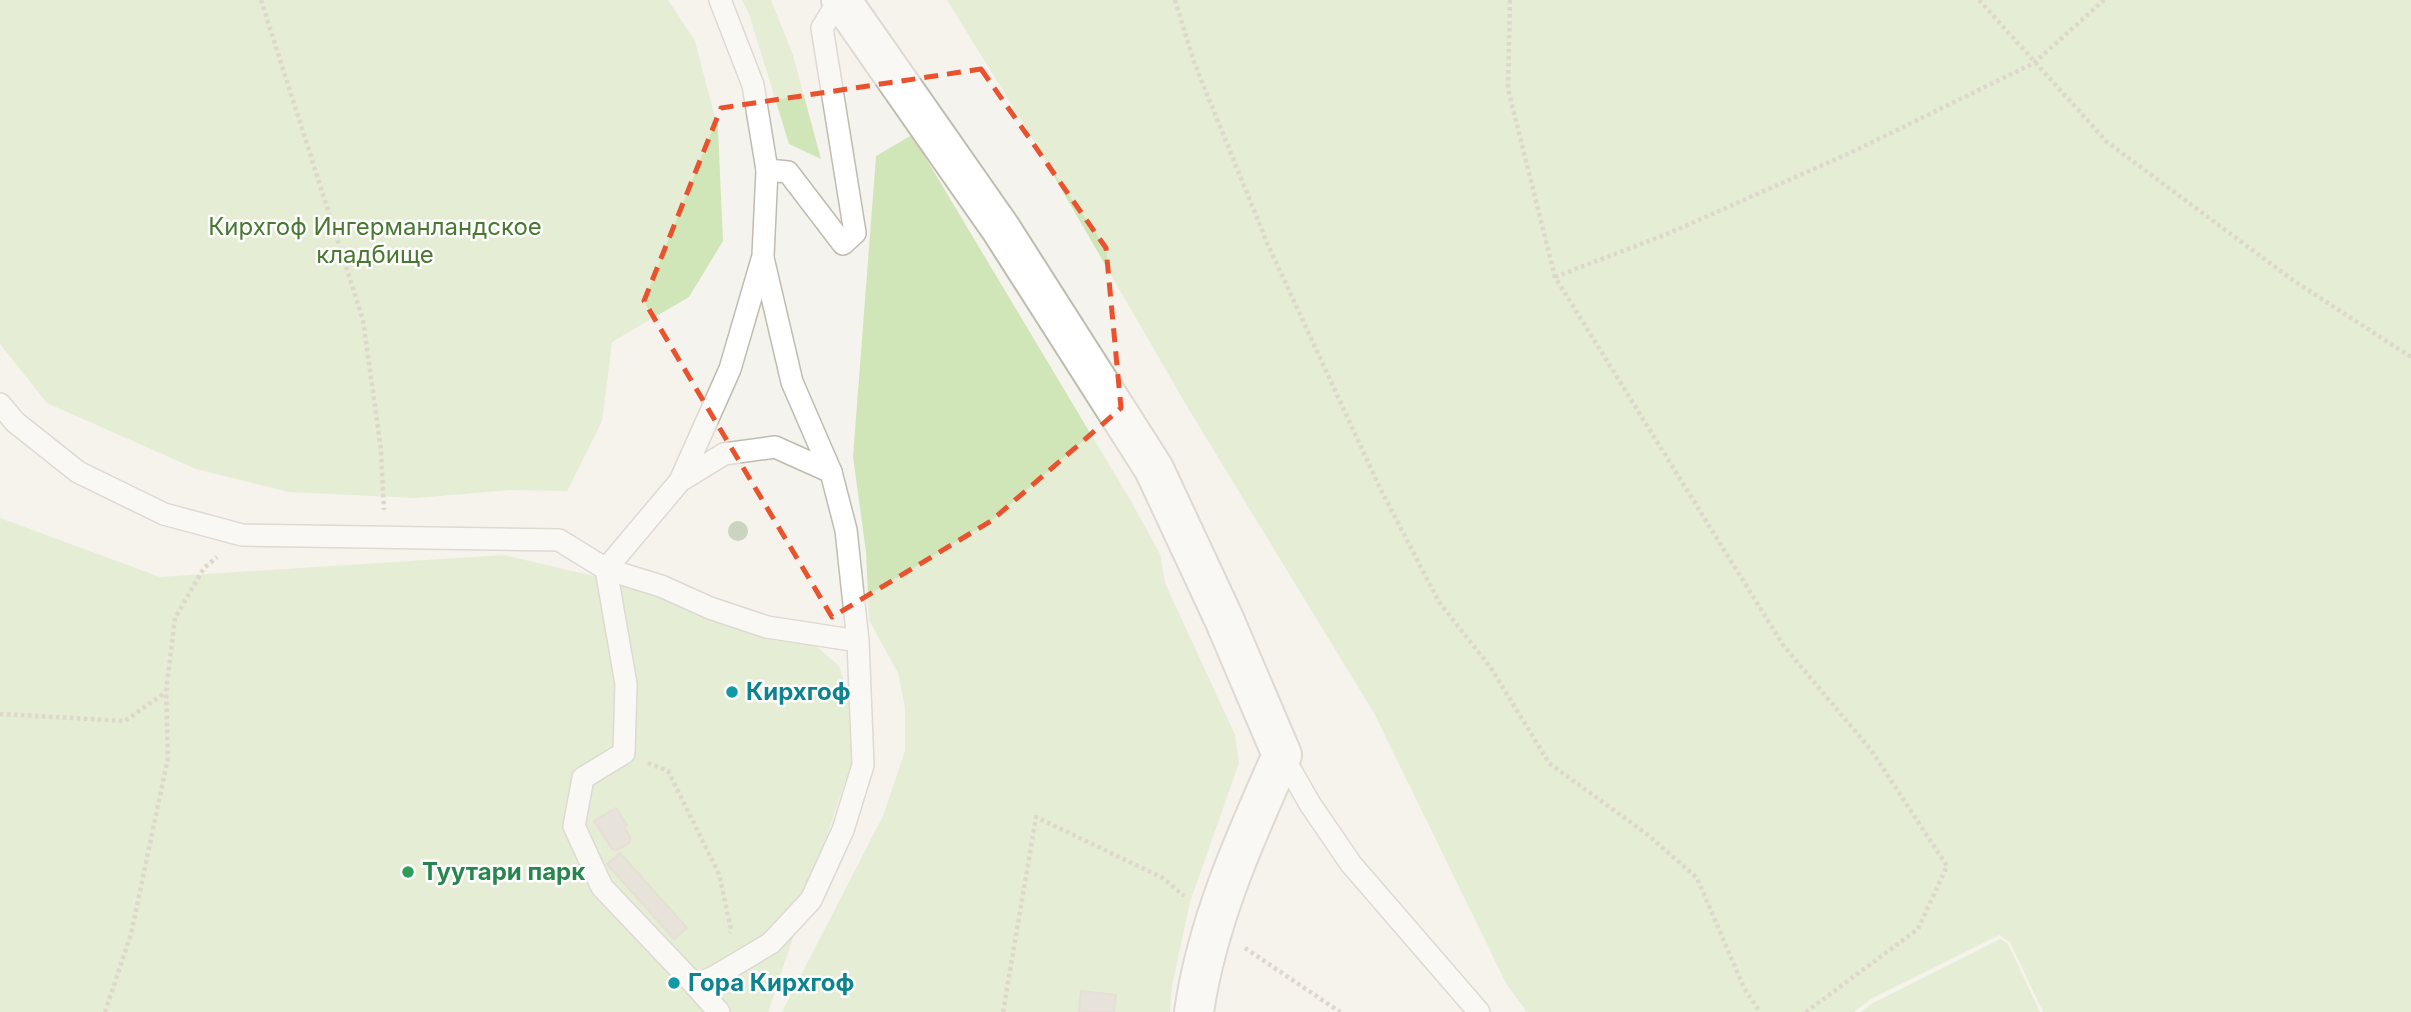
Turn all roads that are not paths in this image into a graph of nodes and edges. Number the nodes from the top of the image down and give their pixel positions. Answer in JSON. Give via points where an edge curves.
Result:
{"nodes":[{"id":1,"x":720,"y":0,"type":"edge"},
{"id":2,"x":840,"y":0,"type":"edge"},
{"id":3,"x":767,"y":170,"type":"junction"},
{"id":4,"x":763,"y":256,"type":"junction"},
{"id":5,"x":0,"y":404,"type":"edge"},
{"id":6,"x":831,"y":472,"type":"junction"},
{"id":7,"x":680,"y":481,"type":"junction"},
{"id":8,"x":606,"y":569,"type":"junction"},
{"id":9,"x":858,"y":640,"type":"junction"},
{"id":10,"x":1282,"y":755,"type":"junction"},
{"id":11,"x":704,"y":981,"type":"junction"},
{"id":12,"x":719,"y":1012,"type":"edge"},
{"id":13,"x":1194,"y":1012,"type":"edge"},
{"id":14,"x":1479,"y":1012,"type":"edge"}],
"edges":[{"from":1,"to":3,"type":"lane","via":[[753,85]]},
{"from":2,"to":3,"type":"lane","via":[[822,28],[855,233],[843,244],[788,172]]},
{"from":2,"to":10,"type":"street","via":[[1002,229],[1154,468]]},
{"from":3,"to":4,"type":"lane"},
{"from":4,"to":6,"type":"lane","via":[[792,382]]},
{"from":4,"to":7,"type":"lane","via":[[730,369]]},
{"from":5,"to":8,"type":"lane","via":[[15,422],[78,472],[164,514],[242,536],[559,540]]},
{"from":6,"to":7,"type":"lane","via":[[775,447],[724,454]]},
{"from":6,"to":9,"type":"lane","via":[[846,530]]},
{"from":7,"to":8,"type":"lane"},
{"from":8,"to":9,"type":"lane","via":[[767,627]]},
{"from":8,"to":11,"type":"lane","via":[[626,684],[624,753],[583,778],[574,826],[602,887]]},
{"from":9,"to":11,"type":"lane","via":[[863,765],[843,830],[811,900],[771,943]]},
{"from":10,"to":13,"type":"street","via":[[1239,851],[1202,914]]},
{"from":10,"to":14,"type":"lane","via":[[1351,864]]},
{"from":11,"to":12,"type":"lane"}]}
